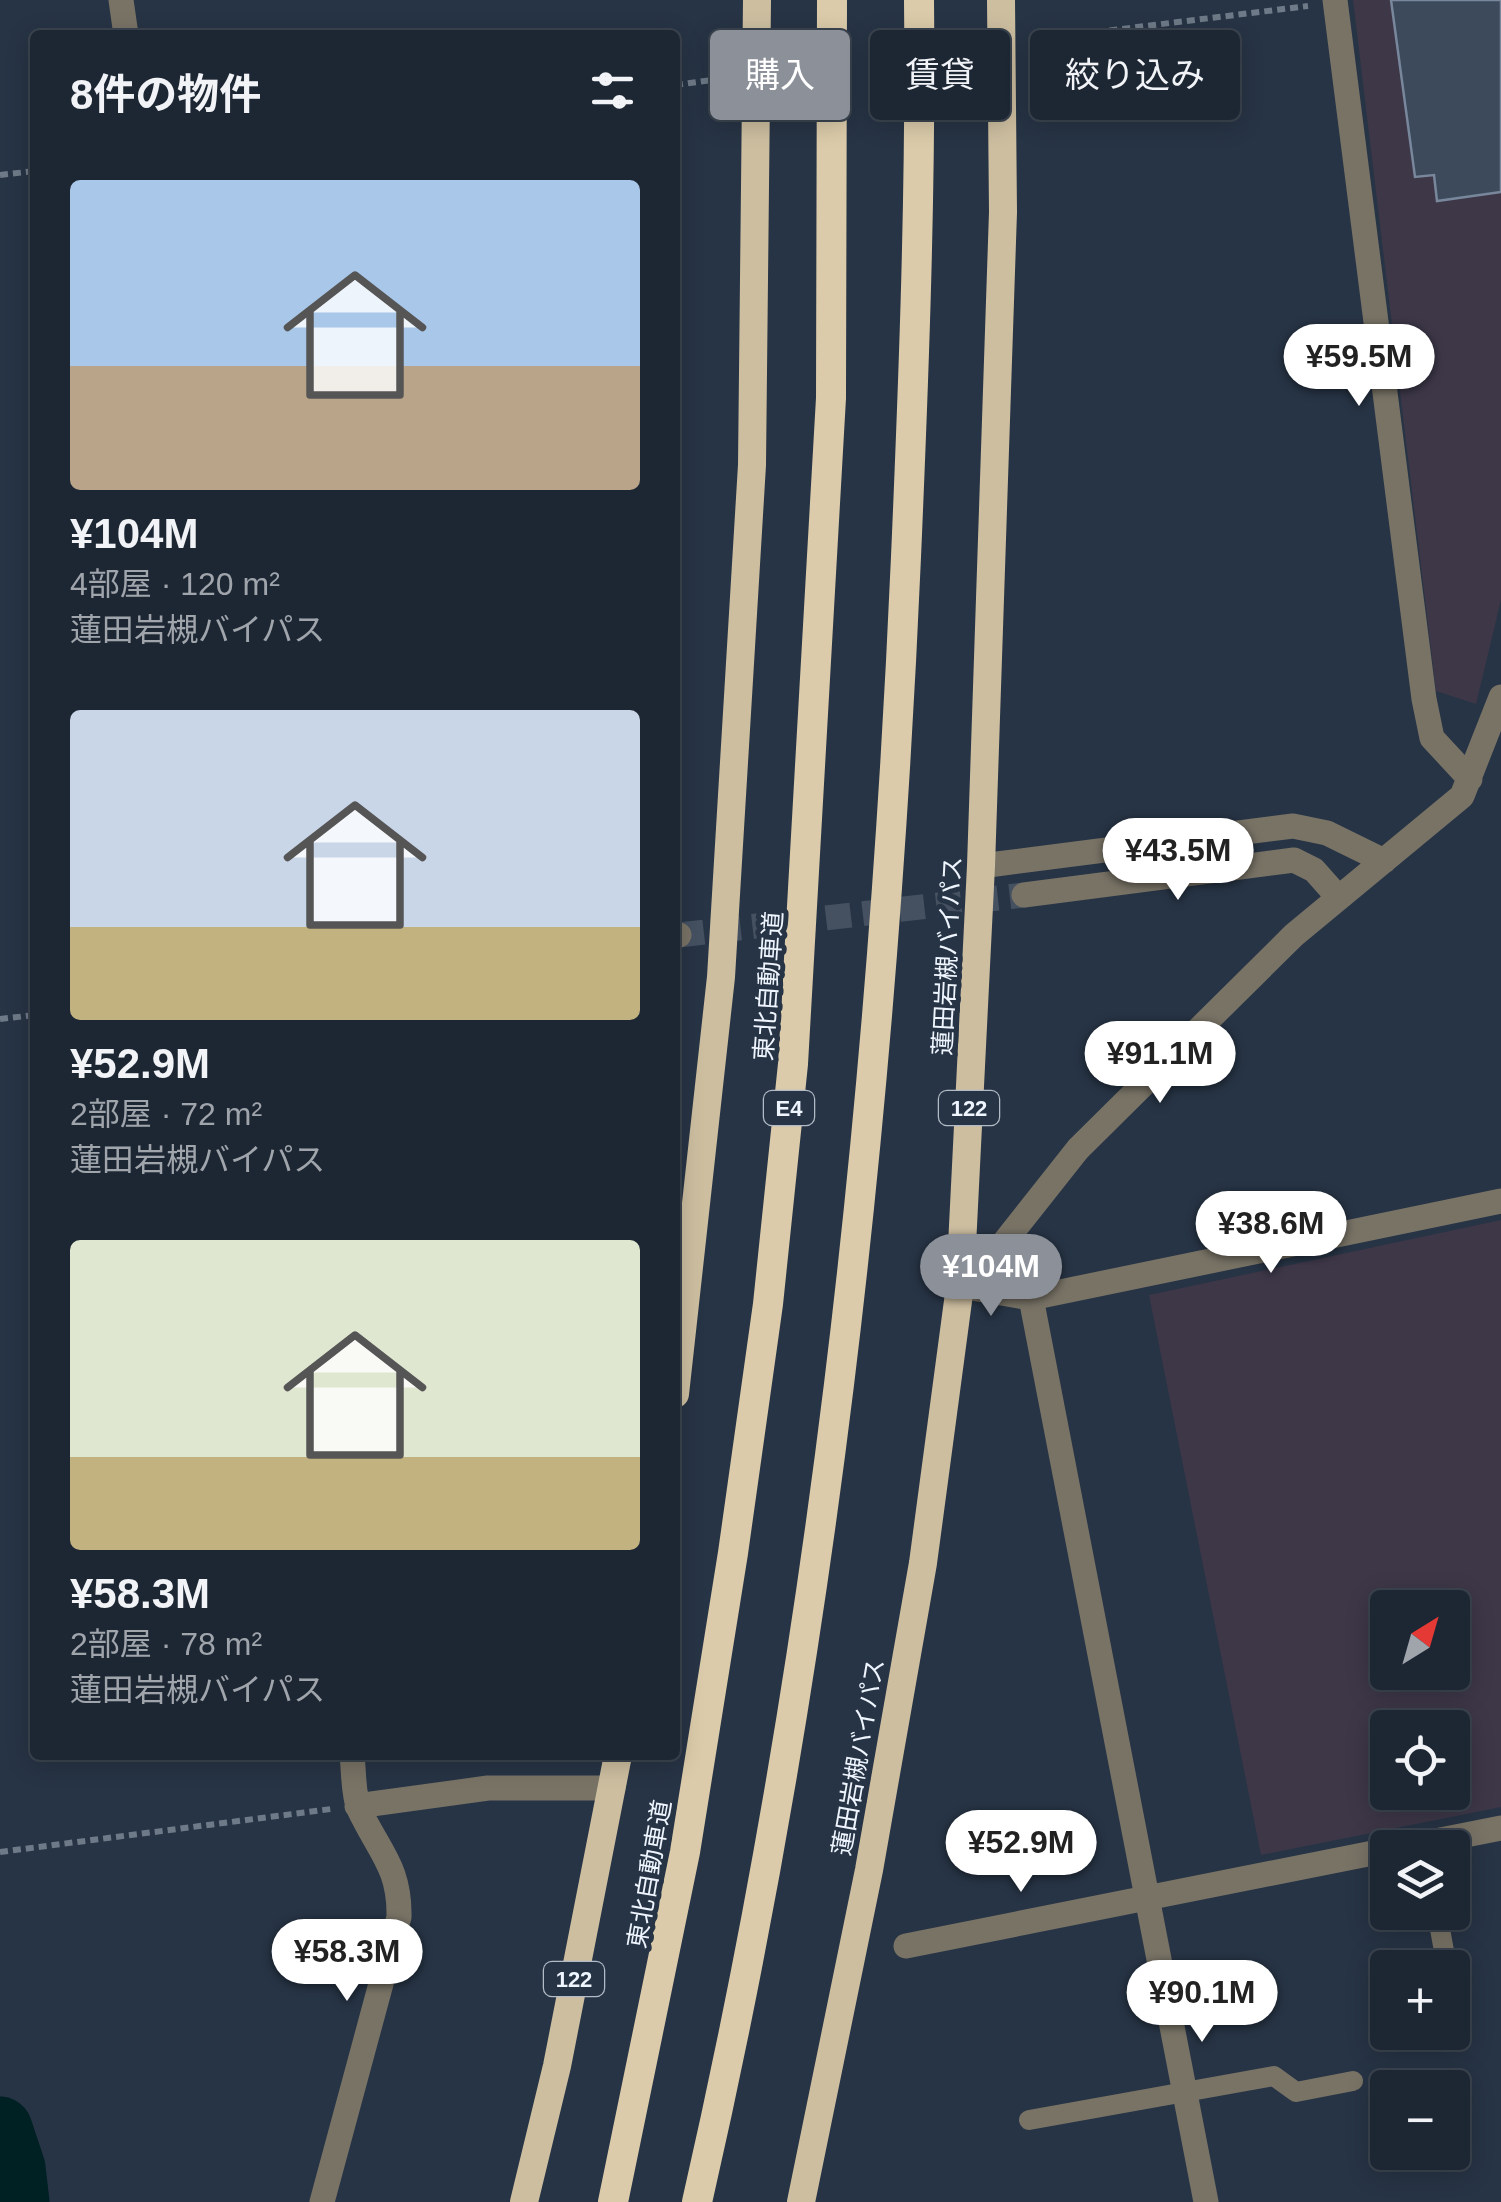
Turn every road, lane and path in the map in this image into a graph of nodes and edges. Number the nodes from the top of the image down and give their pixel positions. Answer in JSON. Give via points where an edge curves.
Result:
{"nodes":[{"id":1,"x":121,"y":0,"type":"edge"},
{"id":2,"x":757,"y":0,"type":"edge"},
{"id":3,"x":832,"y":0,"type":"edge"},
{"id":4,"x":919,"y":0,"type":"edge"},
{"id":5,"x":1001,"y":0,"type":"edge"},
{"id":6,"x":1335,"y":2,"type":"edge"},
{"id":7,"x":125,"y":30,"type":"edge"},
{"id":8,"x":757,"y":30,"type":"edge"},
{"id":9,"x":1002,"y":30,"type":"edge"},
{"id":10,"x":1010,"y":43,"type":"edge"},
{"id":11,"x":710,"y":82,"type":"edge"},
{"id":12,"x":680,"y":85,"type":"edge"},
{"id":13,"x":757,"y":120,"type":"edge"},
{"id":14,"x":1002,"y":120,"type":"edge"},
{"id":15,"x":30,"y":172,"type":"edge"},
{"id":16,"x":0,"y":175,"type":"edge"},
{"id":17,"x":1501,"y":697,"type":"edge"},
{"id":18,"x":1470,"y":779,"type":"junction"},
{"id":19,"x":1384,"y":861,"type":"junction"},
{"id":20,"x":982,"y":866,"type":"junction"},
{"id":21,"x":1024,"y":895,"type":"tunnel mouth"},
{"id":22,"x":1338,"y":897,"type":"junction"},
{"id":23,"x":30,"y":1016,"type":"edge"},
{"id":24,"x":0,"y":1019,"type":"edge"},
{"id":25,"x":1501,"y":1200,"type":"edge"},
{"id":26,"x":960,"y":1286,"type":"junction"},
{"id":27,"x":1030,"y":1298,"type":"junction"},
{"id":28,"x":680,"y":1349,"type":"edge"},
{"id":29,"x":353,"y":1760,"type":"edge"},
{"id":30,"x":617,"y":1760,"type":"edge"},
{"id":31,"x":613,"y":1788,"type":"junction"},
{"id":32,"x":358,"y":1806,"type":"junction"},
{"id":33,"x":1501,"y":1828,"type":"edge"},
{"id":34,"x":1470,"y":1835,"type":"edge"},
{"id":35,"x":0,"y":1852,"type":"edge"},
{"id":36,"x":1370,"y":1854,"type":"edge"},
{"id":37,"x":1147,"y":1898,"type":"junction"},
{"id":38,"x":906,"y":1946,"type":"dead end"},
{"id":39,"x":1353,"y":2081,"type":"dead end"},
{"id":40,"x":1182,"y":2089,"type":"junction"},
{"id":41,"x":1029,"y":2120,"type":"dead end"},
{"id":42,"x":322,"y":2202,"type":"edge"},
{"id":43,"x":524,"y":2202,"type":"edge"},
{"id":44,"x":613,"y":2202,"type":"edge"},
{"id":45,"x":697,"y":2202,"type":"edge"},
{"id":46,"x":802,"y":2202,"type":"edge"},
{"id":47,"x":1206,"y":2202,"type":"edge"}],
"edges":[{"from":1,"to":7,"type":"street"},
{"from":2,"to":8,"type":"highway"},
{"from":3,"to":44,"type":"highway","name":"東北自動車道","number":"E4","via":[[831,398],[792,1082],[736,1534],[684,1852]]},
{"from":4,"to":45,"type":"highway","via":[[896,790],[868,1151],[825,1496],[768,1843]]},
{"from":5,"to":9,"type":"highway","name":"蓮田岩槻バイパス","number":"122"},
{"from":6,"to":10,"type":"path"},
{"from":6,"to":18,"type":"street","via":[[1424,699],[1432,738]]},
{"from":11,"to":12,"type":"path"},
{"from":13,"to":28,"type":"highway","via":[[752,465],[721,977]]},
{"from":14,"to":20,"type":"highway","name":"蓮田岩槻バイパス","number":"122"},
{"from":15,"to":16,"type":"path"},
{"from":17,"to":18,"type":"street"},
{"from":18,"to":19,"type":"street","via":[[1462,796]]},
{"from":19,"to":20,"type":"street","via":[[1327,833],[1293,826]]},
{"from":19,"to":22,"type":"street"},
{"from":20,"to":26,"type":"highway","name":"蓮田岩槻バイパス","number":"122"},
{"from":21,"to":22,"type":"street","via":[[1294,860],[1314,870]]},
{"from":22,"to":26,"type":"street","via":[[1078,1149],[995,1254]]},
{"from":23,"to":24,"type":"path"},
{"from":25,"to":27,"type":"street"},
{"from":26,"to":27,"type":"street"},
{"from":26,"to":46,"type":"highway","name":"蓮田岩槻バイパス","number":"122","via":[[920,1583]]},
{"from":27,"to":37,"type":"street"},
{"from":29,"to":32,"type":"street"},
{"from":30,"to":31,"type":"highway","number":"122"},
{"from":31,"to":32,"type":"street","via":[[488,1788]]},
{"from":31,"to":43,"type":"highway","number":"122"},
{"from":32,"to":35,"type":"path"},
{"from":32,"to":42,"type":"street","via":[[400,1888],[399,1917]]},
{"from":33,"to":34,"type":"street"},
{"from":36,"to":37,"type":"street"},
{"from":37,"to":38,"type":"street"},
{"from":37,"to":40,"type":"street"},
{"from":39,"to":40,"type":"lane","via":[[1296,2092],[1274,2076]]},
{"from":40,"to":41,"type":"lane"},
{"from":40,"to":47,"type":"street"}]}
